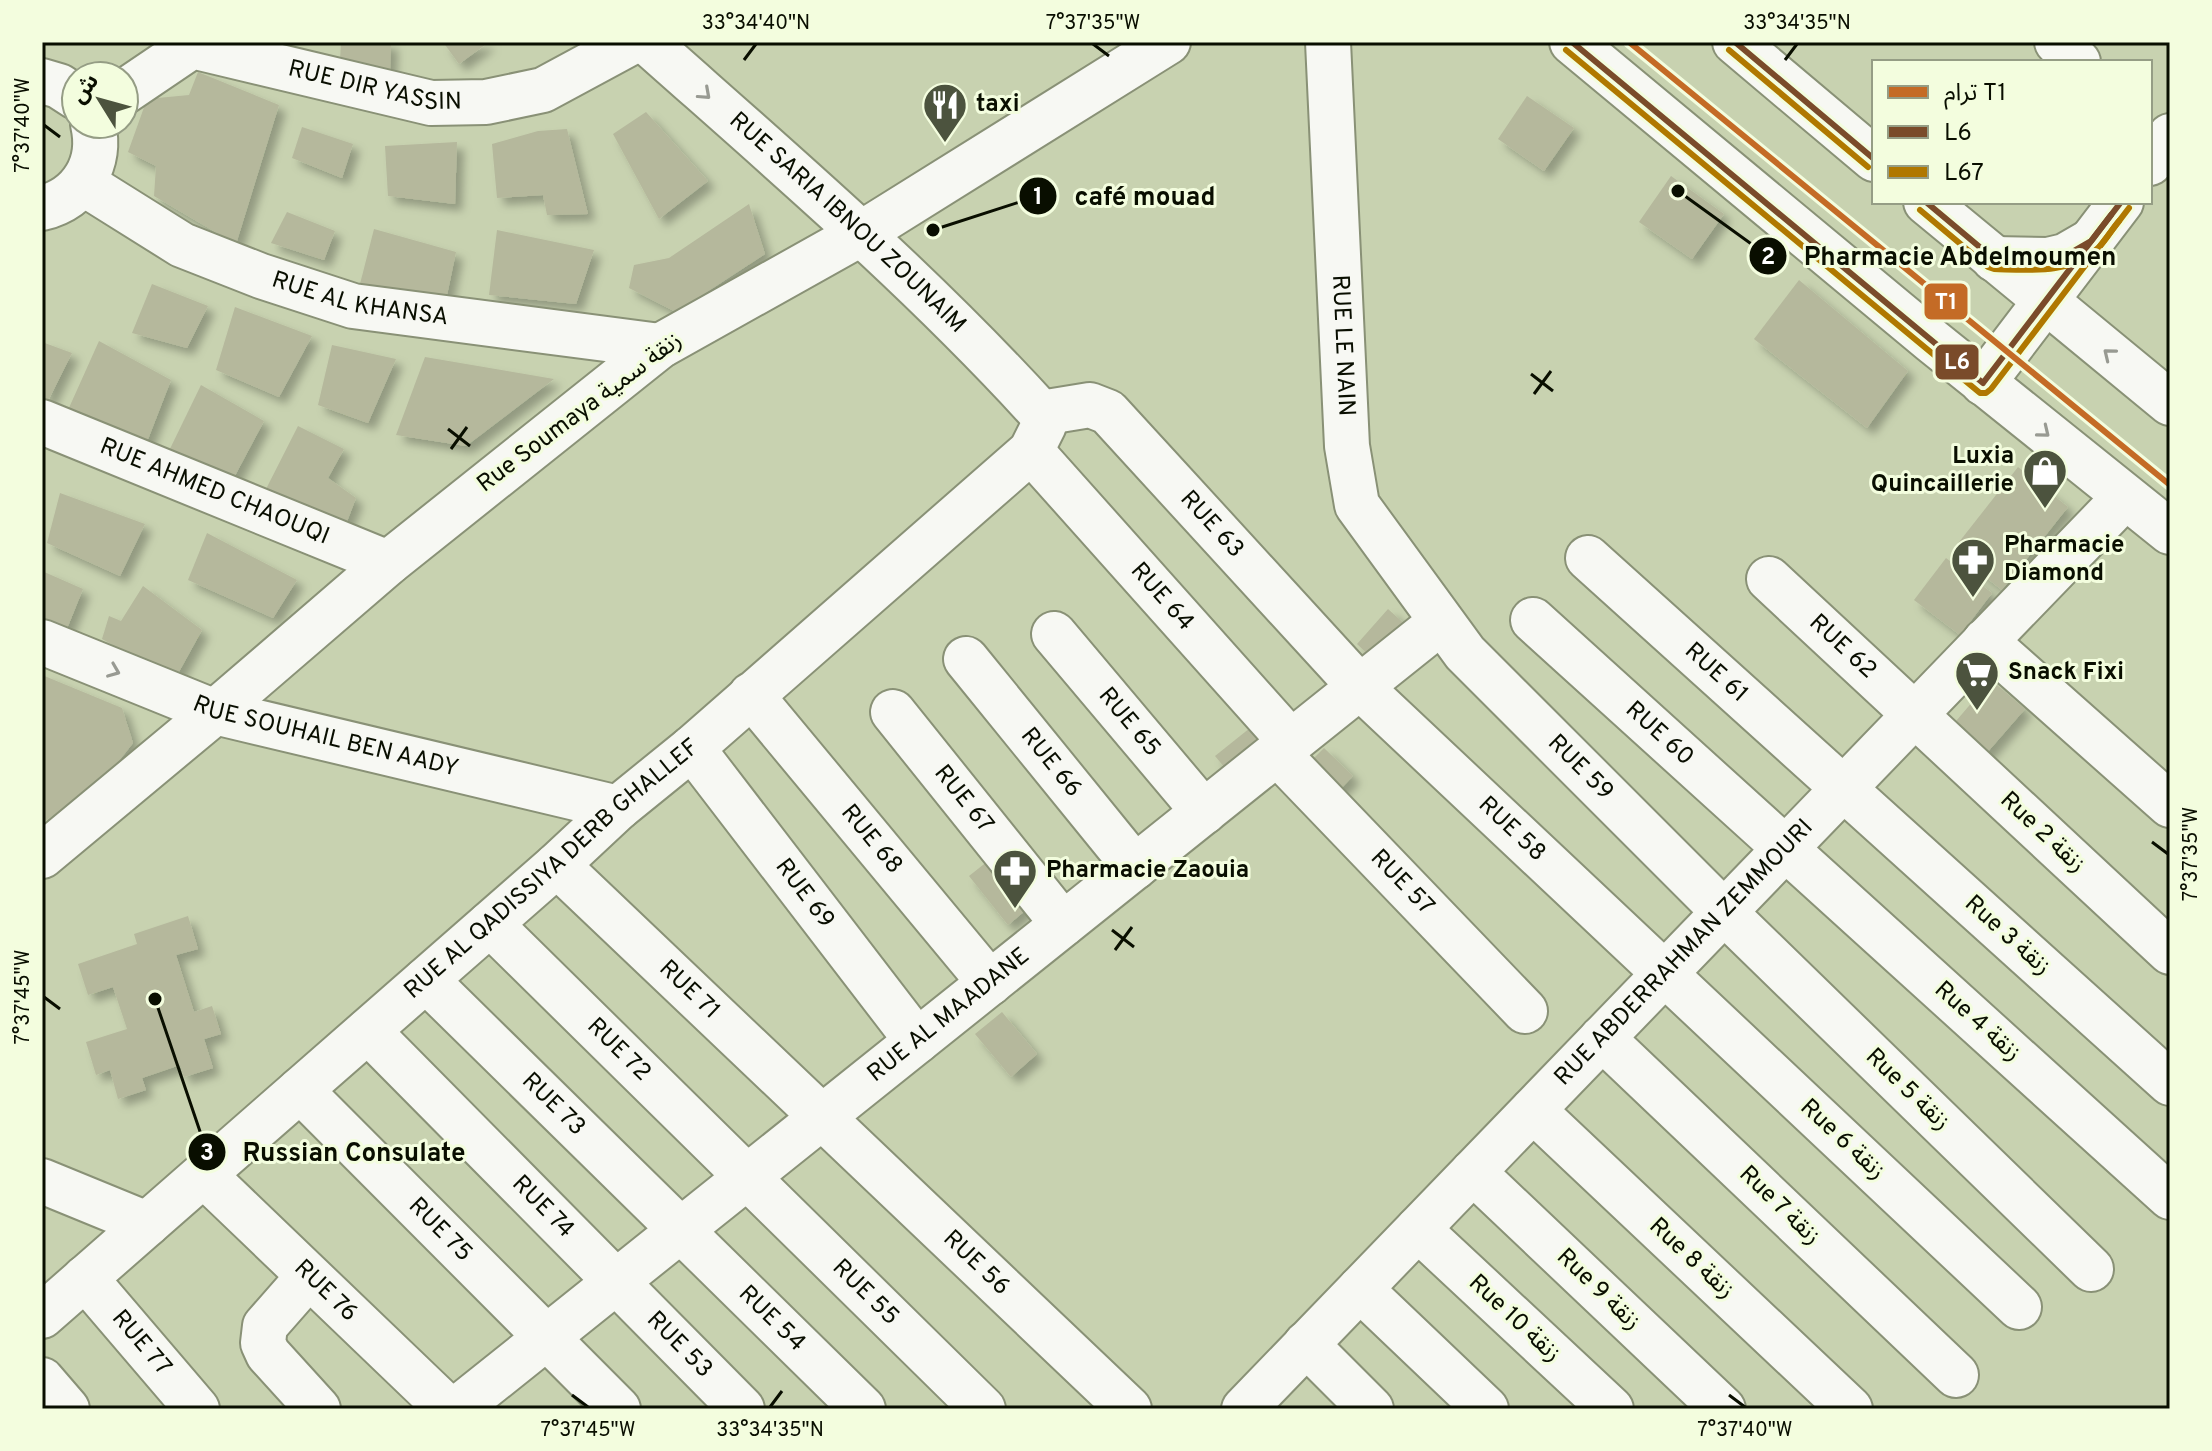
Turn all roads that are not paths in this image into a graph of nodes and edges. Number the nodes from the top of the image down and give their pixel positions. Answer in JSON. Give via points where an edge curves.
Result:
{"nodes":[{"id":1,"x":632,"y":42,"type":"edge"},
{"id":2,"x":647,"y":42,"type":"edge"},
{"id":3,"x":1168,"y":42,"type":"edge"},
{"id":4,"x":1328,"y":42,"type":"edge"},
{"id":5,"x":1572,"y":42,"type":"edge"},
{"id":6,"x":1735,"y":42,"type":"edge"},
{"id":7,"x":2057,"y":42,"type":"edge"},
{"id":8,"x":192,"y":44,"type":"edge"},
{"id":9,"x":2076,"y":60,"type":"edge"},
{"id":10,"x":140,"y":81,"type":"edge"},
{"id":11,"x":96,"y":140,"type":"edge"},
{"id":12,"x":1872,"y":157,"type":"edge"},
{"id":13,"x":83,"y":183,"type":"junction"},
{"id":14,"x":1928,"y":204,"type":"edge"},
{"id":15,"x":2119,"y":204,"type":"edge"},
{"id":16,"x":42,"y":208,"type":"edge"},
{"id":17,"x":862,"y":233,"type":"junction"},
{"id":18,"x":2091,"y":241,"type":"junction"},
{"id":19,"x":1994,"y":259,"type":"junction"},
{"id":20,"x":2044,"y":301,"type":"junction"},
{"id":21,"x":660,"y":346,"type":"junction"},
{"id":22,"x":1983,"y":383,"type":"junction"},
{"id":23,"x":2170,"y":403,"type":"edge"},
{"id":24,"x":42,"y":422,"type":"edge"},
{"id":25,"x":1036,"y":432,"type":"junction"},
{"id":26,"x":2125,"y":497,"type":"junction"},
{"id":27,"x":2170,"y":532,"type":"edge"},
{"id":28,"x":1588,"y":558,"type":"dead end"},
{"id":29,"x":388,"y":563,"type":"junction"},
{"id":30,"x":1769,"y":579,"type":"dead end"},
{"id":31,"x":1533,"y":620,"type":"dead end"},
{"id":32,"x":1441,"y":622,"type":"junction"},
{"id":33,"x":1054,"y":634,"type":"dead end"},
{"id":34,"x":1985,"y":641,"type":"junction"},
{"id":35,"x":42,"y":642,"type":"edge"},
{"id":36,"x":966,"y":659,"type":"dead end"},
{"id":37,"x":1360,"y":687,"type":"junction"},
{"id":38,"x":751,"y":695,"type":"junction"},
{"id":39,"x":215,"y":712,"type":"junction"},
{"id":40,"x":893,"y":712,"type":"dead end"},
{"id":41,"x":1914,"y":714,"type":"junction"},
{"id":42,"x":692,"y":748,"type":"junction"},
{"id":43,"x":1284,"y":748,"type":"junction"},
{"id":44,"x":1843,"y":788,"type":"junction"},
{"id":45,"x":2170,"y":805,"type":"edge"},
{"id":46,"x":618,"y":808,"type":"junction"},
{"id":47,"x":1204,"y":812,"type":"junction"},
{"id":48,"x":1785,"y":848,"type":"junction"},
{"id":49,"x":42,"y":856,"type":"edge"},
{"id":50,"x":557,"y":865,"type":"junction"},
{"id":51,"x":1135,"y":867,"type":"junction"},
{"id":52,"x":1724,"y":912,"type":"junction"},
{"id":53,"x":490,"y":924,"type":"junction"},
{"id":54,"x":1063,"y":924,"type":"junction"},
{"id":55,"x":2170,"y":952,"type":"edge"},
{"id":56,"x":1664,"y":973,"type":"junction"},
{"id":57,"x":426,"y":980,"type":"junction"},
{"id":58,"x":990,"y":983,"type":"junction"},
{"id":59,"x":1525,"y":1011,"type":"dead end"},
{"id":60,"x":368,"y":1031,"type":"junction"},
{"id":61,"x":1602,"y":1038,"type":"junction"},
{"id":62,"x":917,"y":1041,"type":"junction"},
{"id":63,"x":2170,"y":1083,"type":"edge"},
{"id":64,"x":300,"y":1090,"type":"junction"},
{"id":65,"x":1533,"y":1110,"type":"junction"},
{"id":66,"x":822,"y":1117,"type":"junction"},
{"id":67,"x":1473,"y":1172,"type":"junction"},
{"id":68,"x":204,"y":1175,"type":"junction"},
{"id":69,"x":747,"y":1177,"type":"junction"},
{"id":70,"x":42,"y":1181,"type":"edge"},
{"id":71,"x":2170,"y":1197,"type":"edge"},
{"id":72,"x":147,"y":1224,"type":"junction"},
{"id":73,"x":1418,"y":1229,"type":"junction"},
{"id":74,"x":680,"y":1230,"type":"junction"},
{"id":75,"x":2091,"y":1269,"type":"dead end"},
{"id":76,"x":308,"y":1277,"type":"junction"},
{"id":77,"x":85,"y":1278,"type":"junction"},
{"id":78,"x":616,"y":1282,"type":"junction"},
{"id":79,"x":1360,"y":1289,"type":"junction"},
{"id":80,"x":2019,"y":1307,"type":"dead end"},
{"id":81,"x":42,"y":1316,"type":"edge"},
{"id":82,"x":546,"y":1337,"type":"junction"},
{"id":83,"x":1306,"y":1344,"type":"junction"},
{"id":84,"x":1956,"y":1375,"type":"dead end"},
{"id":85,"x":42,"y":1380,"type":"edge"},
{"id":86,"x":1248,"y":1407,"type":"edge"},
{"id":87,"x":67,"y":1409,"type":"edge"},
{"id":88,"x":197,"y":1409,"type":"edge"},
{"id":89,"x":318,"y":1409,"type":"edge"},
{"id":90,"x":448,"y":1409,"type":"edge"},
{"id":91,"x":457,"y":1409,"type":"edge"},
{"id":92,"x":618,"y":1409,"type":"edge"},
{"id":93,"x":742,"y":1409,"type":"edge"},
{"id":94,"x":863,"y":1409,"type":"edge"},
{"id":95,"x":983,"y":1409,"type":"edge"},
{"id":96,"x":1129,"y":1409,"type":"edge"},
{"id":97,"x":1371,"y":1409,"type":"edge"},
{"id":98,"x":1486,"y":1409,"type":"edge"},
{"id":99,"x":1611,"y":1409,"type":"edge"},
{"id":100,"x":1723,"y":1409,"type":"edge"},
{"id":101,"x":1850,"y":1409,"type":"edge"}],
"edges":[{"from":1,"to":8,"type":"street","name":"RUE DIR YASSIN","via":[[543,90],[486,102],[431,103]]},
{"from":2,"to":17,"type":"street","name":"RUE SARIA IBNOU ZOUNAIM","one_way":true},
{"from":3,"to":17,"type":"street","name":"Rue Soumaya زنقة سمية"},
{"from":4,"to":32,"type":"street","name":"RUE LE NAIN","via":[[1347,446],[1357,505]]},
{"from":5,"to":22,"type":"street"},
{"from":6,"to":12,"type":"street"},
{"from":7,"to":9,"type":"street"},
{"from":8,"to":10,"type":"street","name":"RUE DIR YASSIN"},
{"from":11,"to":13,"type":"street"},
{"from":13,"to":16,"type":"street"},
{"from":13,"to":21,"type":"street","name":"RUE AL KHANSA","via":[[182,245],[353,306]]},
{"from":14,"to":19,"type":"street"},
{"from":15,"to":18,"type":"street"},
{"from":17,"to":21,"type":"street","name":"Rue Soumaya زنقة سمية"},
{"from":17,"to":25,"type":"street","name":"RUE SARIA IBNOU ZOUNAIM","via":[[983,349]]},
{"from":18,"to":19,"type":"street","via":[[2048,260]]},
{"from":18,"to":20,"type":"street"},
{"from":19,"to":20,"type":"street"},
{"from":20,"to":22,"type":"street"},
{"from":23,"to":20,"type":"street","one_way":true},
{"from":21,"to":29,"type":"street","name":"Rue Soumaya زنقة سمية"},
{"from":22,"to":26,"type":"street","one_way":true},
{"from":24,"to":29,"type":"street","name":"RUE AHMED CHAOUQI"},
{"from":25,"to":37,"type":"street","name":"RUE 63","via":[[1090,405],[1108,412]]},
{"from":25,"to":38,"type":"street","name":"RUE AL QADISSIYA DERB GHALLEF"},
{"from":25,"to":43,"type":"street","name":"RUE 64"},
{"from":26,"to":27,"type":"street"},
{"from":26,"to":34,"type":"street","name":"RUE ABDERRAHMAN ZEMMOURI"},
{"from":28,"to":44,"type":"street","name":"RUE 61"},
{"from":29,"to":39,"type":"street","name":"Rue Soumaya زنقة سمية"},
{"from":30,"to":41,"type":"street","name":"RUE 62"},
{"from":31,"to":48,"type":"street","name":"RUE 60"},
{"from":32,"to":37,"type":"street","name":"RUE AL MAADANE"},
{"from":32,"to":52,"type":"street","name":"RUE 59","via":[[1465,653]]},
{"from":33,"to":47,"type":"street","name":"RUE 65"},
{"from":34,"to":41,"type":"street","name":"RUE ABDERRAHMAN ZEMMOURI"},
{"from":34,"to":45,"type":"street"},
{"from":35,"to":39,"type":"street","name":"RUE SOUHAIL BEN AADY","one_way":true},
{"from":36,"to":51,"type":"street","name":"RUE 66"},
{"from":37,"to":43,"type":"street","name":"RUE AL MAADANE"},
{"from":37,"to":56,"type":"street","name":"RUE 58"},
{"from":38,"to":42,"type":"street","name":"RUE AL QADISSIYA DERB GHALLEF"},
{"from":38,"to":58,"type":"street","name":"RUE 68"},
{"from":39,"to":46,"type":"street","name":"RUE SOUHAIL BEN AADY"},
{"from":39,"to":49,"type":"street","name":"Rue Soumaya زنقة سمية"},
{"from":40,"to":54,"type":"street","name":"RUE 67"},
{"from":41,"to":44,"type":"street","name":"RUE ABDERRAHMAN ZEMMOURI"},
{"from":41,"to":55,"type":"street","name":"Rue 2 زنقة"},
{"from":42,"to":46,"type":"street","name":"RUE AL QADISSIYA DERB GHALLEF"},
{"from":42,"to":62,"type":"street","name":"RUE 69"},
{"from":43,"to":47,"type":"street","name":"RUE AL MAADANE"},
{"from":43,"to":59,"type":"street","name":"RUE 57"},
{"from":44,"to":48,"type":"street","name":"RUE ABDERRAHMAN ZEMMOURI"},
{"from":44,"to":63,"type":"street","name":"Rue 3 زنقة"},
{"from":46,"to":50,"type":"street","name":"RUE AL QADISSIYA DERB GHALLEF"},
{"from":47,"to":51,"type":"street","name":"RUE AL MAADANE"},
{"from":48,"to":52,"type":"street","name":"RUE ABDERRAHMAN ZEMMOURI"},
{"from":48,"to":71,"type":"street","name":"Rue 4 زنقة"},
{"from":50,"to":53,"type":"street","name":"RUE AL QADISSIYA DERB GHALLEF"},
{"from":50,"to":66,"type":"street","name":"RUE 71"},
{"from":51,"to":54,"type":"street","name":"RUE AL MAADANE"},
{"from":52,"to":56,"type":"street","name":"RUE ABDERRAHMAN ZEMMOURI"},
{"from":52,"to":75,"type":"street","name":"Rue 5 زنقة"},
{"from":53,"to":57,"type":"street","name":"RUE AL QADISSIYA DERB GHALLEF"},
{"from":53,"to":69,"type":"street","name":"RUE 72"},
{"from":54,"to":58,"type":"street","name":"RUE AL MAADANE"},
{"from":56,"to":61,"type":"street","name":"RUE ABDERRAHMAN ZEMMOURI"},
{"from":56,"to":80,"type":"street","name":"Rue 6 زنقة"},
{"from":57,"to":60,"type":"street","name":"RUE AL QADISSIYA DERB GHALLEF"},
{"from":57,"to":74,"type":"street","name":"RUE 73"},
{"from":58,"to":62,"type":"street","name":"RUE AL MAADANE"},
{"from":60,"to":64,"type":"street","name":"RUE AL QADISSIYA DERB GHALLEF"},
{"from":60,"to":78,"type":"street","name":"RUE 74"},
{"from":61,"to":65,"type":"street","name":"RUE ABDERRAHMAN ZEMMOURI"},
{"from":61,"to":84,"type":"street","name":"Rue 7 زنقة"},
{"from":62,"to":66,"type":"street","name":"RUE AL MAADANE"},
{"from":64,"to":68,"type":"street","name":"RUE AL QADISSIYA DERB GHALLEF"},
{"from":64,"to":82,"type":"street","name":"RUE 75"},
{"from":65,"to":67,"type":"street","name":"RUE ABDERRAHMAN ZEMMOURI"},
{"from":65,"to":101,"type":"street","name":"Rue 8 زنقة"},
{"from":66,"to":69,"type":"street","name":"RUE AL MAADANE"},
{"from":66,"to":96,"type":"street","name":"RUE 56"},
{"from":67,"to":73,"type":"street","name":"RUE ABDERRAHMAN ZEMMOURI"},
{"from":67,"to":100,"type":"street","name":"Rue 9 زنقة"},
{"from":68,"to":72,"type":"street","name":"RUE AL QADISSIYA DERB GHALLEF"},
{"from":68,"to":76,"type":"street","name":"RUE 76"},
{"from":69,"to":74,"type":"street","name":"RUE AL MAADANE"},
{"from":69,"to":95,"type":"street","name":"RUE 55"},
{"from":70,"to":72,"type":"street"},
{"from":72,"to":77,"type":"street","name":"RUE AL QADISSIYA DERB GHALLEF"},
{"from":73,"to":79,"type":"street","name":"RUE ABDERRAHMAN ZEMMOURI"},
{"from":73,"to":99,"type":"street","name":"Rue 10 زنقة"},
{"from":74,"to":78,"type":"street","name":"RUE AL MAADANE"},
{"from":74,"to":94,"type":"street","name":"RUE 54"},
{"from":76,"to":89,"type":"street","via":[[265,1326],[263,1343]]},
{"from":76,"to":90,"type":"street","name":"RUE 76"},
{"from":77,"to":81,"type":"street","name":"RUE AL QADISSIYA DERB GHALLEF"},
{"from":77,"to":88,"type":"street","name":"RUE 77"},
{"from":78,"to":82,"type":"street","name":"RUE AL MAADANE"},
{"from":78,"to":93,"type":"street","name":"RUE 53"},
{"from":79,"to":83,"type":"street","name":"RUE ABDERRAHMAN ZEMMOURI"},
{"from":79,"to":98,"type":"street"},
{"from":82,"to":91,"type":"street","name":"RUE AL MAADANE"},
{"from":82,"to":92,"type":"street","name":"RUE 75"},
{"from":83,"to":86,"type":"street","name":"RUE ABDERRAHMAN ZEMMOURI"},
{"from":83,"to":97,"type":"street"},
{"from":85,"to":87,"type":"street"}]}
